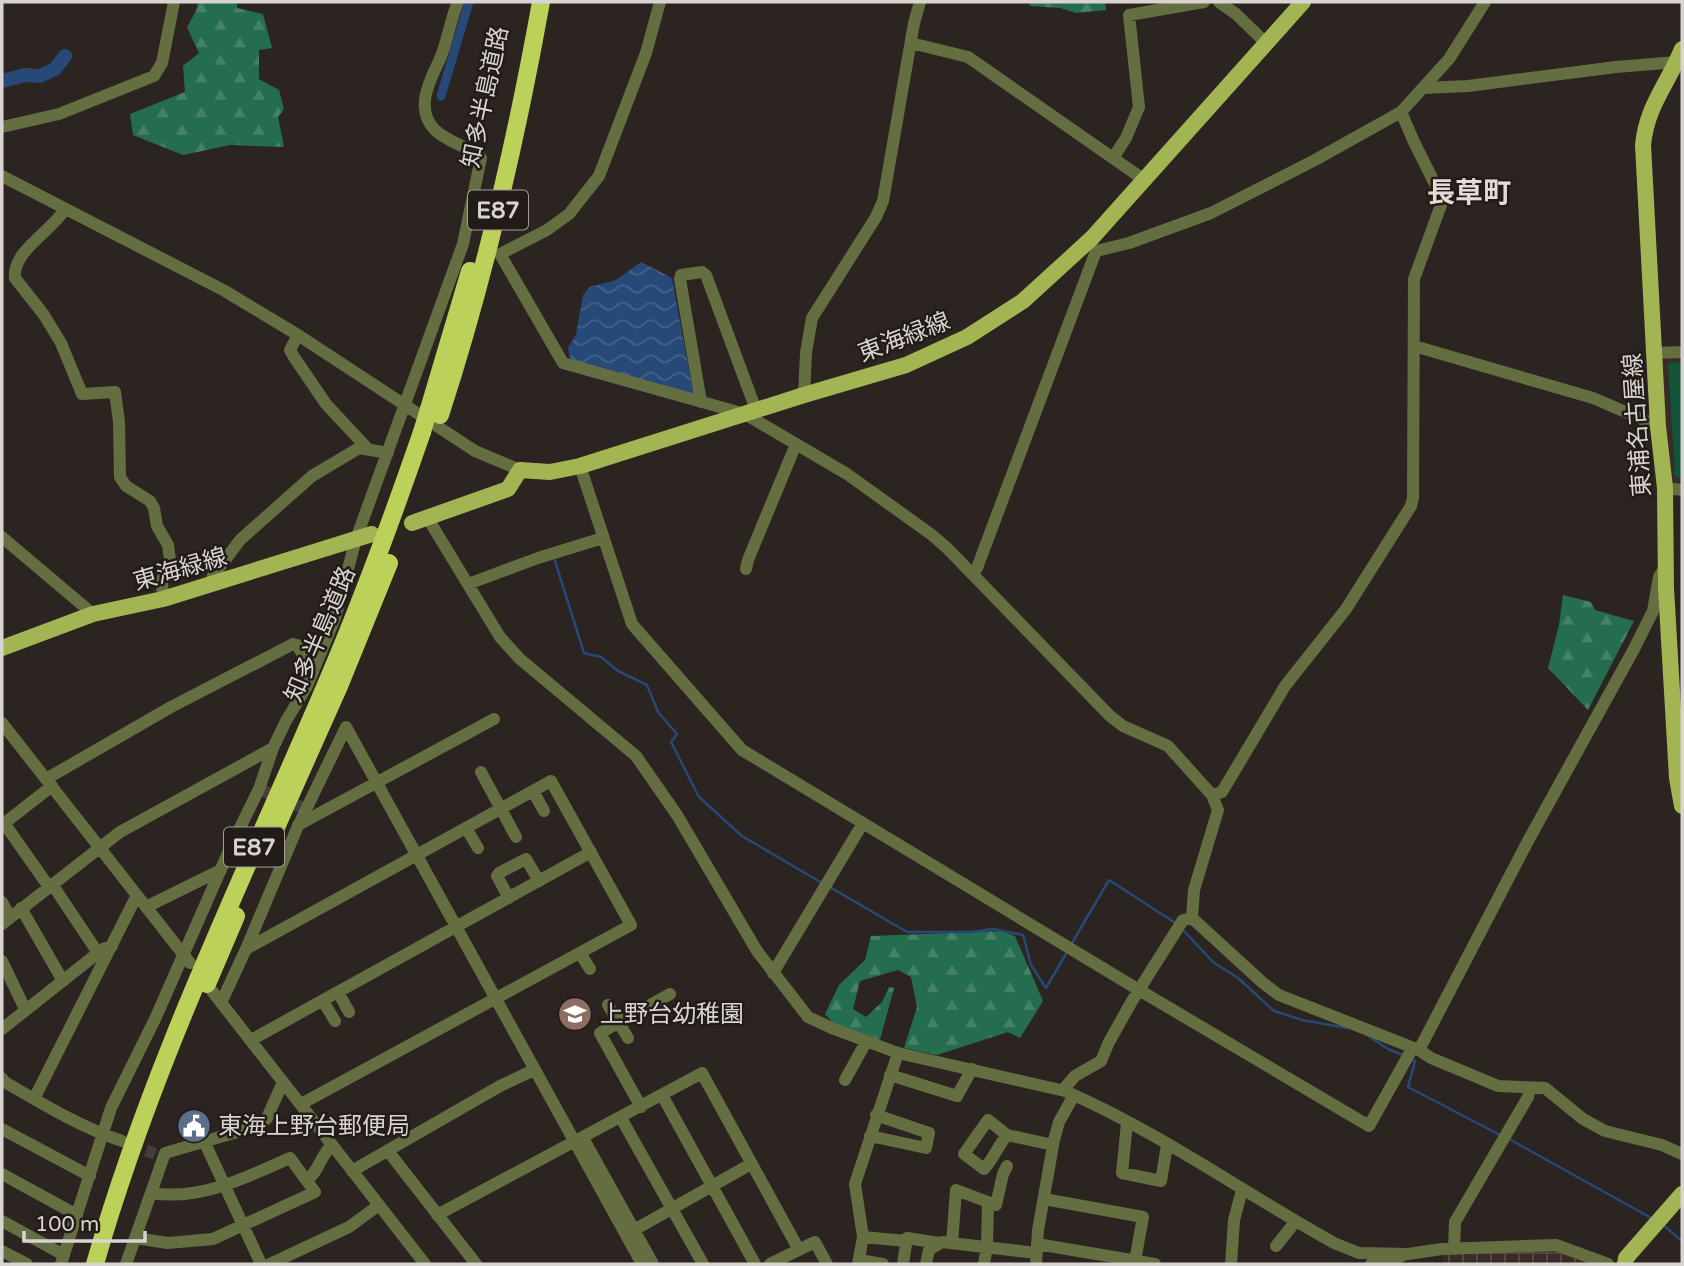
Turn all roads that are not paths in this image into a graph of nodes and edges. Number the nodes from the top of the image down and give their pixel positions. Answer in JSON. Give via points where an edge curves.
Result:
{"nodes":[{"id":1,"x":174,"y":2,"type":"edge"},
{"id":2,"x":458,"y":2,"type":"edge"},
{"id":3,"x":529,"y":2,"type":"edge"},
{"id":4,"x":541,"y":2,"type":"edge"},
{"id":5,"x":660,"y":2,"type":"edge"},
{"id":6,"x":920,"y":2,"type":"edge"},
{"id":7,"x":1204,"y":2,"type":"edge"},
{"id":8,"x":1219,"y":2,"type":"edge"},
{"id":9,"x":1304,"y":2,"type":"edge"},
{"id":10,"x":1485,"y":2,"type":"edge"},
{"id":11,"x":911,"y":43,"type":"junction"},
{"id":12,"x":1266,"y":43,"type":"junction"},
{"id":13,"x":1681,"y":58,"type":"edge"},
{"id":14,"x":1423,"y":88,"type":"junction"},
{"id":15,"x":1401,"y":112,"type":"junction"},
{"id":16,"x":2,"y":127,"type":"edge"},
{"id":17,"x":1113,"y":158,"type":"junction"},
{"id":18,"x":2,"y":176,"type":"edge"},
{"id":19,"x":1143,"y":179,"type":"junction"},
{"id":20,"x":65,"y":209,"type":"junction"},
{"id":21,"x":1092,"y":246,"type":"junction"},
{"id":22,"x":298,"y":335,"type":"junction"},
{"id":23,"x":1414,"y":346,"type":"junction"},
{"id":24,"x":1682,"y":352,"type":"edge"},
{"id":25,"x":1655,"y":353,"type":"junction"},
{"id":26,"x":804,"y":395,"type":"junction"},
{"id":27,"x":701,"y":402,"type":"junction"},
{"id":28,"x":406,"y":406,"type":"junction"},
{"id":29,"x":435,"y":412,"type":"junction"},
{"id":30,"x":750,"y":412,"type":"junction"},
{"id":31,"x":1658,"y":426,"type":"junction"},
{"id":32,"x":428,"y":435,"type":"junction"},
{"id":33,"x":796,"y":444,"type":"junction"},
{"id":34,"x":367,"y":448,"type":"junction"},
{"id":35,"x":388,"y":453,"type":"junction"},
{"id":36,"x":580,"y":466,"type":"junction"},
{"id":37,"x":520,"y":470,"type":"junction"},
{"id":38,"x":1665,"y":488,"type":"junction"},
{"id":39,"x":1682,"y":489,"type":"edge"},
{"id":40,"x":419,"y":520,"type":"joint"},
{"id":41,"x":2,"y":537,"type":"edge"},
{"id":42,"x":364,"y":537,"type":"junction"},
{"id":43,"x":603,"y":538,"type":"junction"},
{"id":44,"x":1665,"y":566,"type":"junction"},
{"id":45,"x":746,"y":569,"type":"dead end"},
{"id":46,"x":973,"y":574,"type":"junction"},
{"id":47,"x":468,"y":584,"type":"junction"},
{"id":48,"x":210,"y":585,"type":"junction"},
{"id":49,"x":163,"y":600,"type":"junction"},
{"id":50,"x":93,"y":614,"type":"junction"},
{"id":51,"x":2,"y":648,"type":"edge"},
{"id":52,"x":313,"y":672,"type":"junction"},
{"id":53,"x":494,"y":719,"type":"dead end"},
{"id":54,"x":2,"y":723,"type":"edge"},
{"id":55,"x":273,"y":748,"type":"junction"},
{"id":56,"x":481,"y":772,"type":"dead end"},
{"id":57,"x":49,"y":783,"type":"junction"},
{"id":58,"x":376,"y":784,"type":"junction"},
{"id":59,"x":533,"y":791,"type":"junction"},
{"id":60,"x":1212,"y":795,"type":"junction"},
{"id":61,"x":1682,"y":806,"type":"edge"},
{"id":62,"x":501,"y":809,"type":"junction"},
{"id":63,"x":544,"y":811,"type":"dead end"},
{"id":64,"x":3,"y":824,"type":"edge"},
{"id":65,"x":863,"y":824,"type":"junction"},
{"id":66,"x":298,"y":826,"type":"junction"},
{"id":67,"x":467,"y":828,"type":"junction"},
{"id":68,"x":516,"y":837,"type":"dead end"},
{"id":69,"x":99,"y":847,"type":"junction"},
{"id":70,"x":478,"y":848,"type":"dead end"},
{"id":71,"x":591,"y":852,"type":"junction"},
{"id":72,"x":415,"y":856,"type":"junction"},
{"id":73,"x":221,"y":870,"type":"junction"},
{"id":74,"x":539,"y":881,"type":"junction"},
{"id":75,"x":51,"y":886,"type":"junction"},
{"id":76,"x":137,"y":895,"type":"junction"},
{"id":77,"x":509,"y":898,"type":"junction"},
{"id":78,"x":2,"y":902,"type":"edge"},
{"id":79,"x":146,"y":907,"type":"junction"},
{"id":80,"x":21,"y":908,"type":"junction"},
{"id":81,"x":6,"y":920,"type":"edge"},
{"id":82,"x":1184,"y":923,"type":"junction"},
{"id":83,"x":456,"y":928,"type":"junction"},
{"id":84,"x":112,"y":946,"type":"junction"},
{"id":85,"x":246,"y":949,"type":"junction"},
{"id":86,"x":98,"y":953,"type":"junction"},
{"id":87,"x":580,"y":953,"type":"junction"},
{"id":88,"x":187,"y":959,"type":"junction"},
{"id":89,"x":2,"y":961,"type":"edge"},
{"id":90,"x":590,"y":969,"type":"dead end"},
{"id":91,"x":774,"y":973,"type":"junction"},
{"id":92,"x":63,"y":981,"type":"junction"},
{"id":93,"x":1139,"y":990,"type":"junction"},
{"id":94,"x":212,"y":991,"type":"dead end"},
{"id":95,"x":338,"y":992,"type":"junction"},
{"id":96,"x":670,"y":994,"type":"dead end"},
{"id":97,"x":494,"y":999,"type":"junction"},
{"id":98,"x":323,"y":1001,"type":"junction"},
{"id":99,"x":221,"y":1003,"type":"junction"},
{"id":100,"x":608,"y":1005,"type":"dead end"},
{"id":101,"x":25,"y":1009,"type":"junction"},
{"id":102,"x":349,"y":1012,"type":"dead end"},
{"id":103,"x":334,"y":1021,"type":"dead end"},
{"id":104,"x":618,"y":1023,"type":"junction"},
{"id":105,"x":2,"y":1029,"type":"edge"},
{"id":106,"x":628,"y":1038,"type":"dead end"},
{"id":107,"x":251,"y":1040,"type":"junction"},
{"id":108,"x":866,"y":1042,"type":"junction"},
{"id":109,"x":898,"y":1053,"type":"junction"},
{"id":110,"x":1412,"y":1053,"type":"junction"},
{"id":111,"x":972,"y":1069,"type":"junction"},
{"id":112,"x":534,"y":1070,"type":"junction"},
{"id":113,"x":890,"y":1075,"type":"junction"},
{"id":114,"x":2,"y":1078,"type":"edge"},
{"id":115,"x":845,"y":1080,"type":"dead end"},
{"id":116,"x":283,"y":1082,"type":"junction"},
{"id":117,"x":1530,"y":1088,"type":"junction"},
{"id":118,"x":1068,"y":1092,"type":"junction"},
{"id":119,"x":662,"y":1095,"type":"junction"},
{"id":120,"x":34,"y":1099,"type":"junction"},
{"id":121,"x":301,"y":1104,"type":"junction"},
{"id":122,"x":641,"y":1107,"type":"junction"},
{"id":123,"x":876,"y":1115,"type":"junction"},
{"id":124,"x":621,"y":1118,"type":"junction"},
{"id":125,"x":1127,"y":1123,"type":"junction"},
{"id":126,"x":2,"y":1129,"type":"edge"},
{"id":127,"x":102,"y":1135,"type":"junction"},
{"id":128,"x":1007,"y":1135,"type":"dead end"},
{"id":129,"x":870,"y":1136,"type":"junction"},
{"id":130,"x":578,"y":1139,"type":"junction"},
{"id":131,"x":122,"y":1141,"type":"tunnel mouth"},
{"id":132,"x":204,"y":1141,"type":"junction"},
{"id":133,"x":332,"y":1145,"type":"junction"},
{"id":134,"x":1054,"y":1145,"type":"junction"},
{"id":135,"x":1167,"y":1145,"type":"junction"},
{"id":136,"x":388,"y":1151,"type":"junction"},
{"id":137,"x":1682,"y":1154,"type":"edge"},
{"id":138,"x":751,"y":1164,"type":"junction"},
{"id":139,"x":1007,"y":1166,"type":"dead end"},
{"id":140,"x":352,"y":1171,"type":"junction"},
{"id":141,"x":2,"y":1174,"type":"edge"},
{"id":142,"x":90,"y":1176,"type":"junction"},
{"id":143,"x":307,"y":1180,"type":"junction"},
{"id":144,"x":712,"y":1186,"type":"junction"},
{"id":145,"x":224,"y":1187,"type":"junction"},
{"id":146,"x":1241,"y":1190,"type":"junction"},
{"id":147,"x":151,"y":1193,"type":"junction"},
{"id":148,"x":1682,"y":1194,"type":"edge"},
{"id":149,"x":1044,"y":1199,"type":"junction"},
{"id":150,"x":988,"y":1202,"type":"junction"},
{"id":151,"x":379,"y":1205,"type":"junction"},
{"id":152,"x":672,"y":1209,"type":"junction"},
{"id":153,"x":77,"y":1215,"type":"junction"},
{"id":154,"x":437,"y":1215,"type":"junction"},
{"id":155,"x":2,"y":1221,"type":"edge"},
{"id":156,"x":1296,"y":1221,"type":"junction"},
{"id":157,"x":243,"y":1227,"type":"junction"},
{"id":158,"x":634,"y":1230,"type":"junction"},
{"id":159,"x":863,"y":1237,"type":"junction"},
{"id":160,"x":135,"y":1238,"type":"junction"},
{"id":161,"x":906,"y":1241,"type":"junction"},
{"id":162,"x":946,"y":1243,"type":"junction"},
{"id":163,"x":988,"y":1246,"type":"junction"},
{"id":164,"x":1276,"y":1246,"type":"dead end"},
{"id":165,"x":1454,"y":1249,"type":"junction"},
{"id":166,"x":799,"y":1250,"type":"junction"},
{"id":167,"x":2,"y":1251,"type":"edge"},
{"id":168,"x":1036,"y":1254,"type":"edge"},
{"id":169,"x":1408,"y":1254,"type":"junction"},
{"id":170,"x":63,"y":1259,"type":"edge"},
{"id":171,"x":1135,"y":1261,"type":"junction"},
{"id":172,"x":778,"y":1262,"type":"edge"},
{"id":173,"x":858,"y":1262,"type":"edge"},
{"id":174,"x":27,"y":1264,"type":"edge"},
{"id":175,"x":95,"y":1264,"type":"edge"},
{"id":176,"x":107,"y":1264,"type":"edge"},
{"id":177,"x":127,"y":1264,"type":"edge"},
{"id":178,"x":261,"y":1264,"type":"edge"},
{"id":179,"x":270,"y":1264,"type":"edge"},
{"id":180,"x":425,"y":1264,"type":"edge"},
{"id":181,"x":476,"y":1264,"type":"edge"},
{"id":182,"x":642,"y":1264,"type":"edge"},
{"id":183,"x":653,"y":1264,"type":"edge"},
{"id":184,"x":703,"y":1264,"type":"edge"},
{"id":185,"x":755,"y":1264,"type":"edge"},
{"id":186,"x":827,"y":1264,"type":"edge"},
{"id":187,"x":883,"y":1264,"type":"edge"},
{"id":188,"x":903,"y":1264,"type":"edge"},
{"id":189,"x":926,"y":1264,"type":"edge"},
{"id":190,"x":984,"y":1264,"type":"edge"},
{"id":191,"x":1155,"y":1264,"type":"edge"},
{"id":192,"x":1231,"y":1264,"type":"edge"},
{"id":193,"x":1371,"y":1264,"type":"edge"},
{"id":194,"x":1608,"y":1264,"type":"edge"},
{"id":195,"x":1625,"y":1264,"type":"edge"}],
"edges":[{"from":1,"to":16,"type":"street","via":[[162,63],[154,76],[59,114]]},
{"from":2,"to":28,"type":"street","via":[[427,86],[426,114],[444,138],[481,158],[463,244]]},
{"from":3,"to":29,"type":"highway","name":"知多半島道路","number":"E87","via":[[507,115]]},
{"from":4,"to":29,"type":"highway","name":"知多半島道路","number":"E87","via":[[493,230]]},
{"from":5,"to":27,"type":"street","via":[[646,53],[599,176],[569,214],[500,254],[563,363]]},
{"from":6,"to":11,"type":"street"},
{"from":7,"to":17,"type":"street","via":[[1129,15],[1139,107]]},
{"from":8,"to":12,"type":"street"},
{"from":9,"to":12,"type":"main road","name":"東海緑線"},
{"from":10,"to":14,"type":"street","via":[[1455,50]]},
{"from":11,"to":17,"type":"street","via":[[968,57]]},
{"from":11,"to":26,"type":"street","via":[[883,201],[812,318]]},
{"from":12,"to":19,"type":"main road","name":"東海緑線"},
{"from":13,"to":14,"type":"street"},
{"from":13,"to":25,"type":"main road","name":"東浦名古屋線","via":[[1651,108],[1643,145]]},
{"from":14,"to":15,"type":"street"},
{"from":15,"to":21,"type":"street","via":[[1211,213],[1129,243]]},
{"from":15,"to":23,"type":"street","via":[[1441,205],[1414,279]]},
{"from":17,"to":19,"type":"street"},
{"from":18,"to":20,"type":"street"},
{"from":19,"to":21,"type":"main road","name":"東海緑線"},
{"from":20,"to":22,"type":"street","via":[[225,291]]},
{"from":20,"to":49,"type":"street","via":[[20,257],[15,278],[61,343],[82,394],[115,392],[120,477],[150,501],[168,545]]},
{"from":21,"to":26,"type":"main road","name":"東海緑線","via":[[1023,301],[967,337],[906,365]]},
{"from":21,"to":46,"type":"street"},
{"from":22,"to":28,"type":"street"},
{"from":22,"to":34,"type":"street","via":[[290,350],[294,357],[326,404]]},
{"from":23,"to":31,"type":"street","via":[[1593,398]]},
{"from":23,"to":60,"type":"street","via":[[1411,506],[1346,609],[1285,686],[1222,792]]},
{"from":24,"to":25,"type":"street"},
{"from":25,"to":31,"type":"main road","name":"東浦名古屋線"},
{"from":26,"to":30,"type":"main road","name":"東海緑線"},
{"from":27,"to":30,"type":"street"},
{"from":27,"to":30,"type":"street","via":[[680,279],[681,275],[702,272]]},
{"from":28,"to":35,"type":"street"},
{"from":28,"to":37,"type":"street","via":[[475,451]]},
{"from":29,"to":32,"type":"highway","name":"知多半島道路","number":"E87","bridge":true},
{"from":30,"to":33,"type":"street"},
{"from":30,"to":36,"type":"main road","name":"東海緑線"},
{"from":31,"to":38,"type":"main road","name":"東浦名古屋線"},
{"from":32,"to":175,"type":"highway","name":"知多半島道路","number":"E87","via":[[188,997]]},
{"from":32,"to":176,"type":"highway","name":"知多半島道路","number":"E87","via":[[369,615],[190,1025]]},
{"from":33,"to":45,"type":"street"},
{"from":33,"to":46,"type":"street","via":[[932,535]]},
{"from":34,"to":35,"type":"street"},
{"from":34,"to":48,"type":"street","via":[[359,448],[312,476],[271,511],[240,540]]},
{"from":35,"to":42,"type":"street"},
{"from":36,"to":37,"type":"main road","name":"東海緑線","via":[[550,472]]},
{"from":36,"to":43,"type":"street"},
{"from":37,"to":40,"type":"main road","via":[[508,489]]},
{"from":38,"to":39,"type":"street"},
{"from":38,"to":44,"type":"main road","name":"東浦名古屋線"},
{"from":40,"to":47,"type":"street"},
{"from":41,"to":50,"type":"street"},
{"from":42,"to":48,"type":"main road","name":"東海緑線"},
{"from":42,"to":52,"type":"street"},
{"from":43,"to":47,"type":"street"},
{"from":43,"to":65,"type":"street","via":[[632,624],[742,750]]},
{"from":44,"to":61,"type":"main road","name":"東浦名古屋線"},
{"from":44,"to":110,"type":"street","via":[[1653,611],[1634,649]]},
{"from":46,"to":60,"type":"street","via":[[1110,716],[1168,747]]},
{"from":47,"to":91,"type":"street","via":[[500,637],[520,659],[636,756]]},
{"from":48,"to":49,"type":"main road","name":"東海緑線"},
{"from":49,"to":50,"type":"main road","name":"東海緑線"},
{"from":50,"to":51,"type":"main road","name":"東海緑線"},
{"from":52,"to":55,"type":"street"},
{"from":52,"to":57,"type":"street","via":[[293,644],[172,707]]},
{"from":53,"to":58,"type":"street"},
{"from":54,"to":57,"type":"street"},
{"from":55,"to":69,"type":"street"},
{"from":55,"to":73,"type":"street"},
{"from":56,"to":62,"type":"street"},
{"from":57,"to":64,"type":"street"},
{"from":57,"to":69,"type":"street"},
{"from":58,"to":66,"type":"street"},
{"from":58,"to":66,"type":"street","via":[[346,727]]},
{"from":58,"to":72,"type":"street"},
{"from":59,"to":62,"type":"street"},
{"from":59,"to":63,"type":"street"},
{"from":59,"to":71,"type":"street","via":[[551,781]]},
{"from":60,"to":82,"type":"street","via":[[1218,810]]},
{"from":62,"to":67,"type":"street"},
{"from":62,"to":68,"type":"street"},
{"from":64,"to":75,"type":"street"},
{"from":65,"to":91,"type":"street"},
{"from":65,"to":93,"type":"street"},
{"from":66,"to":85,"type":"street"},
{"from":67,"to":70,"type":"street"},
{"from":67,"to":72,"type":"street"},
{"from":69,"to":75,"type":"street"},
{"from":69,"to":76,"type":"street"},
{"from":71,"to":74,"type":"street"},
{"from":71,"to":87,"type":"street","via":[[631,925]]},
{"from":72,"to":83,"type":"street"},
{"from":72,"to":85,"type":"street"},
{"from":73,"to":79,"type":"street"},
{"from":73,"to":88,"type":"street"},
{"from":74,"to":77,"type":"street"},
{"from":74,"to":77,"type":"street","via":[[526,859],[499,873]]},
{"from":75,"to":80,"type":"street"},
{"from":75,"to":86,"type":"street"},
{"from":76,"to":79,"type":"street"},
{"from":76,"to":84,"type":"street"},
{"from":77,"to":83,"type":"street"},
{"from":78,"to":81,"type":"street"},
{"from":79,"to":88,"type":"street"},
{"from":80,"to":81,"type":"street"},
{"from":80,"to":92,"type":"street"},
{"from":82,"to":93,"type":"street"},
{"from":82,"to":110,"type":"street","via":[[1279,995]]},
{"from":83,"to":95,"type":"street"},
{"from":83,"to":97,"type":"street"},
{"from":84,"to":86,"type":"street"},
{"from":84,"to":120,"type":"street"},
{"from":85,"to":99,"type":"street"},
{"from":86,"to":92,"type":"street"},
{"from":87,"to":90,"type":"street"},
{"from":87,"to":97,"type":"street"},
{"from":88,"to":127,"type":"street","via":[[111,1108]]},
{"from":89,"to":101,"type":"street"},
{"from":91,"to":108,"type":"street","via":[[807,1017]]},
{"from":92,"to":101,"type":"street"},
{"from":93,"to":110,"type":"street","via":[[1369,1126]]},
{"from":93,"to":118,"type":"street","via":[[1101,1061],[1076,1076]]},
{"from":94,"to":99,"type":"street"},
{"from":95,"to":98,"type":"street"},
{"from":95,"to":102,"type":"street"},
{"from":96,"to":104,"type":"street"},
{"from":97,"to":112,"type":"street"},
{"from":97,"to":121,"type":"street"},
{"from":98,"to":103,"type":"street"},
{"from":98,"to":107,"type":"street"},
{"from":99,"to":107,"type":"street"},
{"from":100,"to":104,"type":"street"},
{"from":101,"to":105,"type":"street"},
{"from":104,"to":106,"type":"street"},
{"from":104,"to":122,"type":"street","via":[[600,1033]]},
{"from":107,"to":116,"type":"street"},
{"from":108,"to":109,"type":"street"},
{"from":108,"to":115,"type":"street"},
{"from":109,"to":111,"type":"street"},
{"from":109,"to":113,"type":"street"},
{"from":110,"to":117,"type":"street","via":[[1498,1086]]},
{"from":111,"to":113,"type":"street","via":[[957,1096]]},
{"from":111,"to":118,"type":"street"},
{"from":112,"to":130,"type":"street"},
{"from":112,"to":136,"type":"street"},
{"from":113,"to":123,"type":"street"},
{"from":114,"to":120,"type":"street"},
{"from":116,"to":121,"type":"street"},
{"from":116,"to":132,"type":"street","via":[[264,1123]]},
{"from":117,"to":137,"type":"street","via":[[1545,1088],[1583,1119],[1605,1130]]},
{"from":117,"to":165,"type":"street","via":[[1455,1222]]},
{"from":118,"to":125,"type":"street"},
{"from":118,"to":134,"type":"street"},
{"from":119,"to":122,"type":"street"},
{"from":119,"to":138,"type":"street","via":[[702,1073]]},
{"from":119,"to":144,"type":"street"},
{"from":120,"to":127,"type":"street"},
{"from":121,"to":133,"type":"street"},
{"from":122,"to":124,"type":"street"},
{"from":123,"to":129,"type":"street"},
{"from":123,"to":129,"type":"street","via":[[929,1133],[926,1148]]},
{"from":124,"to":130,"type":"street"},
{"from":124,"to":152,"type":"street"},
{"from":125,"to":135,"type":"street"},
{"from":125,"to":135,"type":"street","via":[[1122,1173],[1161,1181]]},
{"from":126,"to":142,"type":"street"},
{"from":127,"to":131,"type":"street"},
{"from":127,"to":142,"type":"street"},
{"from":128,"to":134,"type":"street"},
{"from":129,"to":159,"type":"street","via":[[855,1184]]},
{"from":130,"to":154,"type":"street"},
{"from":130,"to":158,"type":"street"},
{"from":130,"to":182,"type":"street"},
{"from":132,"to":145,"type":"street"},
{"from":132,"to":147,"type":"street","via":[[159,1155]]},
{"from":133,"to":140,"type":"street"},
{"from":133,"to":143,"type":"street"},
{"from":134,"to":149,"type":"street"},
{"from":135,"to":146,"type":"street"},
{"from":136,"to":140,"type":"street"},
{"from":136,"to":154,"type":"street"},
{"from":138,"to":144,"type":"street"},
{"from":138,"to":166,"type":"street"},
{"from":139,"to":150,"type":"street","via":[[996,1205]]},
{"from":140,"to":151,"type":"street"},
{"from":141,"to":153,"type":"street"},
{"from":142,"to":153,"type":"street"},
{"from":143,"to":145,"type":"street","via":[[289,1158]]},
{"from":143,"to":157,"type":"street","via":[[313,1195]]},
{"from":144,"to":152,"type":"street"},
{"from":144,"to":185,"type":"street"},
{"from":145,"to":147,"type":"street","via":[[171,1196]]},
{"from":145,"to":157,"type":"street"},
{"from":146,"to":156,"type":"street"},
{"from":146,"to":192,"type":"street"},
{"from":147,"to":160,"type":"street"},
{"from":148,"to":195,"type":"main road"},
{"from":149,"to":168,"type":"street"},
{"from":149,"to":171,"type":"street","via":[[1143,1217]]},
{"from":150,"to":162,"type":"street","via":[[956,1190]]},
{"from":150,"to":163,"type":"street"},
{"from":151,"to":179,"type":"street","via":[[349,1227]]},
{"from":151,"to":180,"type":"street"},
{"from":152,"to":158,"type":"street"},
{"from":152,"to":184,"type":"street"},
{"from":153,"to":170,"type":"street"},
{"from":154,"to":181,"type":"street"},
{"from":155,"to":170,"type":"street"},
{"from":156,"to":164,"type":"street"},
{"from":156,"to":169,"type":"street","via":[[1359,1253]]},
{"from":157,"to":160,"type":"street","via":[[190,1243]]},
{"from":157,"to":178,"type":"street"},
{"from":158,"to":183,"type":"street"},
{"from":159,"to":161,"type":"street"},
{"from":159,"to":173,"type":"street"},
{"from":160,"to":177,"type":"street"},
{"from":161,"to":162,"type":"street"},
{"from":161,"to":188,"type":"street"},
{"from":162,"to":163,"type":"street"},
{"from":162,"to":189,"type":"street","via":[[929,1250]]},
{"from":163,"to":168,"type":"street"},
{"from":163,"to":190,"type":"street"},
{"from":165,"to":169,"type":"street"},
{"from":165,"to":194,"type":"street","via":[[1556,1245]]},
{"from":166,"to":172,"type":"street"},
{"from":166,"to":186,"type":"street","via":[[815,1242]]},
{"from":167,"to":174,"type":"street"},
{"from":168,"to":171,"type":"street"},
{"from":169,"to":193,"type":"street"},
{"from":171,"to":191,"type":"street"},
{"from":173,"to":187,"type":"street"}]}
